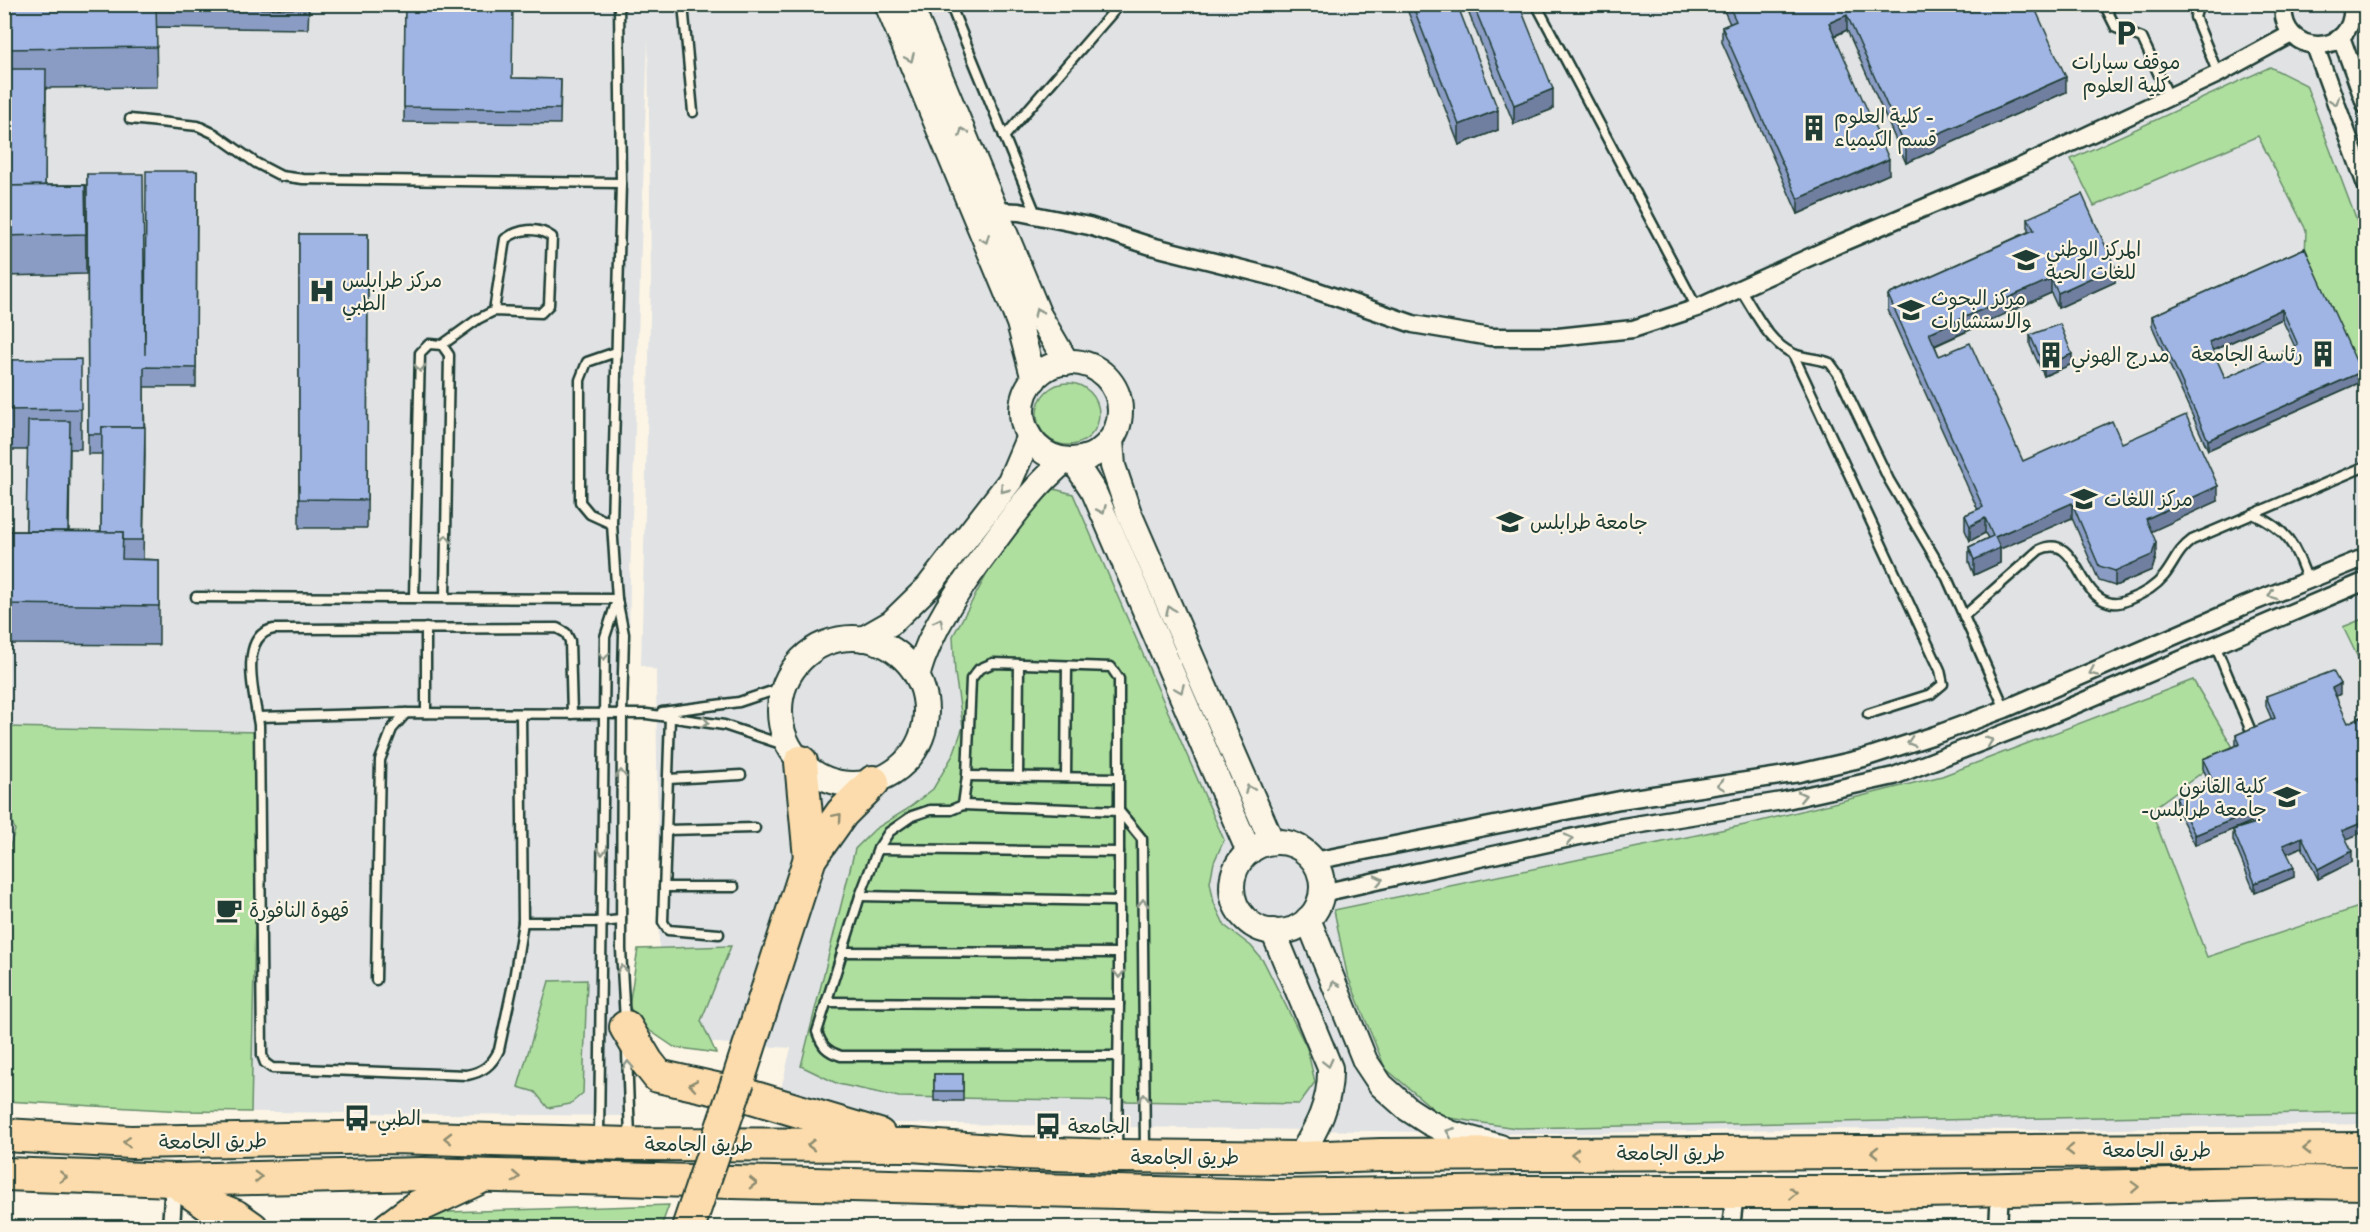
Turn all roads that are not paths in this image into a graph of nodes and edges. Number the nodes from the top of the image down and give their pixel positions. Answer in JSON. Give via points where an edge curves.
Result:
{"nodes":[{"id":1,"x":619,"y":4,"type":"edge"},
{"id":2,"x":683,"y":4,"type":"edge"},
{"id":3,"x":887,"y":4,"type":"edge"},
{"id":4,"x":910,"y":4,"type":"edge"},
{"id":5,"x":950,"y":4,"type":"edge"},
{"id":6,"x":1120,"y":4,"type":"edge"},
{"id":7,"x":1536,"y":4,"type":"edge"},
{"id":8,"x":2104,"y":4,"type":"edge"},
{"id":9,"x":2199,"y":4,"type":"edge"},
{"id":10,"x":2283,"y":5,"type":"edge"},
{"id":11,"x":2357,"y":14,"type":"edge"},
{"id":12,"x":2291,"y":34,"type":"junction"},
{"id":13,"x":2341,"y":37,"type":"junction"},
{"id":14,"x":2315,"y":46,"type":"junction"},
{"id":15,"x":2218,"y":74,"type":"junction"},
{"id":16,"x":2169,"y":97,"type":"junction"},
{"id":17,"x":2366,"y":106,"type":"edge"},
{"id":18,"x":693,"y":112,"type":"dead end"},
{"id":19,"x":130,"y":119,"type":"dead end"},
{"id":20,"x":1004,"y":137,"type":"junction"},
{"id":21,"x":621,"y":183,"type":"junction"},
{"id":22,"x":2366,"y":185,"type":"edge"},
{"id":23,"x":996,"y":211,"type":"junction"},
{"id":24,"x":1036,"y":215,"type":"junction"},
{"id":25,"x":1740,"y":289,"type":"junction"},
{"id":26,"x":1697,"y":308,"type":"junction"},
{"id":27,"x":494,"y":311,"type":"junction"},
{"id":28,"x":442,"y":345,"type":"junction"},
{"id":29,"x":616,"y":352,"type":"junction"},
{"id":30,"x":1793,"y":354,"type":"junction"},
{"id":31,"x":1067,"y":363,"type":"junction"},
{"id":32,"x":1034,"y":380,"type":"junction"},
{"id":33,"x":1029,"y":436,"type":"junction"},
{"id":34,"x":1111,"y":440,"type":"junction"},
{"id":35,"x":1069,"y":460,"type":"junction"},
{"id":36,"x":2366,"y":466,"type":"edge"},
{"id":37,"x":2253,"y":514,"type":"junction"},
{"id":38,"x":612,"y":524,"type":"junction"},
{"id":39,"x":2366,"y":557,"type":"edge"},
{"id":40,"x":2308,"y":581,"type":"junction"},
{"id":41,"x":2366,"y":581,"type":"edge"},
{"id":42,"x":196,"y":597,"type":"dead end"},
{"id":43,"x":414,"y":597,"type":"junction"},
{"id":44,"x":445,"y":597,"type":"junction"},
{"id":45,"x":617,"y":600,"type":"junction"},
{"id":46,"x":1964,"y":616,"type":"junction"},
{"id":47,"x":426,"y":628,"type":"junction"},
{"id":48,"x":863,"y":639,"type":"junction"},
{"id":49,"x":2215,"y":644,"type":"junction"},
{"id":50,"x":1018,"y":664,"type":"junction"},
{"id":51,"x":1067,"y":666,"type":"junction"},
{"id":52,"x":917,"y":676,"type":"junction"},
{"id":53,"x":784,"y":687,"type":"junction"},
{"id":54,"x":2005,"y":708,"type":"junction"},
{"id":55,"x":406,"y":713,"type":"junction"},
{"id":56,"x":426,"y":713,"type":"junction"},
{"id":57,"x":603,"y":713,"type":"junction"},
{"id":58,"x":622,"y":713,"type":"junction"},
{"id":59,"x":520,"y":714,"type":"junction"},
{"id":60,"x":572,"y":714,"type":"junction"},
{"id":61,"x":647,"y":714,"type":"junction"},
{"id":62,"x":1868,"y":714,"type":"dead end"},
{"id":63,"x":258,"y":717,"type":"junction"},
{"id":64,"x":670,"y":717,"type":"junction"},
{"id":65,"x":2253,"y":736,"type":"edge"},
{"id":66,"x":795,"y":755,"type":"junction"},
{"id":67,"x":741,"y":775,"type":"dead end"},
{"id":68,"x":967,"y":776,"type":"junction"},
{"id":69,"x":1018,"y":777,"type":"junction"},
{"id":70,"x":1066,"y":777,"type":"junction"},
{"id":71,"x":1119,"y":778,"type":"junction"},
{"id":72,"x":668,"y":779,"type":"junction"},
{"id":73,"x":873,"y":782,"type":"junction"},
{"id":74,"x":963,"y":805,"type":"junction"},
{"id":75,"x":1119,"y":811,"type":"junction"},
{"id":76,"x":755,"y":828,"type":"dead end"},
{"id":77,"x":666,"y":830,"type":"junction"},
{"id":78,"x":1272,"y":842,"type":"junction"},
{"id":79,"x":878,"y":849,"type":"junction"},
{"id":80,"x":1119,"y":852,"type":"junction"},
{"id":81,"x":1249,"y":852,"type":"junction"},
{"id":82,"x":810,"y":858,"type":"junction"},
{"id":83,"x":1314,"y":861,"type":"junction"},
{"id":84,"x":664,"y":887,"type":"junction"},
{"id":85,"x":734,"y":887,"type":"dead end"},
{"id":86,"x":1322,"y":893,"type":"junction"},
{"id":87,"x":860,"y":896,"type":"junction"},
{"id":88,"x":1118,"y":901,"type":"junction"},
{"id":89,"x":621,"y":920,"type":"junction"},
{"id":90,"x":1308,"y":920,"type":"junction"},
{"id":91,"x":523,"y":922,"type":"junction"},
{"id":92,"x":601,"y":922,"type":"junction"},
{"id":93,"x":1273,"y":931,"type":"junction"},
{"id":94,"x":719,"y":934,"type":"dead end"},
{"id":95,"x":842,"y":952,"type":"junction"},
{"id":96,"x":1119,"y":953,"type":"junction"},
{"id":97,"x":375,"y":980,"type":"dead end"},
{"id":98,"x":826,"y":1002,"type":"junction"},
{"id":99,"x":1119,"y":1004,"type":"junction"},
{"id":100,"x":626,"y":1027,"type":"junction"},
{"id":101,"x":1118,"y":1056,"type":"junction"},
{"id":102,"x":4,"y":1135,"type":"edge"},
{"id":103,"x":614,"y":1143,"type":"junction"},
{"id":104,"x":911,"y":1145,"type":"junction"},
{"id":105,"x":2366,"y":1149,"type":"edge"},
{"id":106,"x":1526,"y":1154,"type":"junction"},
{"id":107,"x":1131,"y":1156,"type":"junction"},
{"id":108,"x":1299,"y":1158,"type":"junction"},
{"id":109,"x":4,"y":1174,"type":"edge"},
{"id":110,"x":484,"y":1176,"type":"junction"},
{"id":111,"x":174,"y":1180,"type":"junction"},
{"id":112,"x":2366,"y":1183,"type":"edge"},
{"id":113,"x":2000,"y":1190,"type":"junction"},
{"id":114,"x":1735,"y":1193,"type":"junction"},
{"id":115,"x":171,"y":1227,"type":"edge"},
{"id":116,"x":252,"y":1227,"type":"edge"},
{"id":117,"x":389,"y":1227,"type":"edge"},
{"id":118,"x":688,"y":1227,"type":"edge"},
{"id":119,"x":1731,"y":1227,"type":"edge"},
{"id":120,"x":1998,"y":1227,"type":"edge"}],
"edges":[{"from":1,"to":21,"type":"lane"},
{"from":2,"to":18,"type":"lane"},
{"from":3,"to":32,"type":"street","one_way":true,"via":[[1019,323]]},
{"from":23,"to":4,"type":"street","one_way":true},
{"from":5,"to":20,"type":"lane"},
{"from":6,"to":20,"type":"lane"},
{"from":7,"to":26,"type":"lane"},
{"from":8,"to":16,"type":"lane","via":[[2116,28],[2142,38]]},
{"from":9,"to":15,"type":"lane","via":[[2195,17]]},
{"from":10,"to":12,"type":"street"},
{"from":11,"to":13,"type":"street"},
{"from":12,"to":14,"type":"street"},
{"from":12,"to":15,"type":"street"},
{"from":13,"to":14,"type":"street"},
{"from":13,"to":17,"type":"street"},
{"from":14,"to":22,"type":"street","one_way":true},
{"from":15,"to":16,"type":"street"},
{"from":16,"to":25,"type":"street","via":[[2018,168]]},
{"from":19,"to":21,"type":"lane","via":[[198,126],[281,176],[303,179]]},
{"from":20,"to":24,"type":"lane"},
{"from":21,"to":29,"type":"lane"},
{"from":23,"to":24,"type":"street"},
{"from":31,"to":23,"type":"street","one_way":true,"via":[[1039,315]]},
{"from":24,"to":26,"type":"street","via":[[1286,280],[1413,324],[1490,337],[1558,337],[1633,329]]},
{"from":25,"to":26,"type":"street"},
{"from":25,"to":30,"type":"lane","via":[[1768,333]]},
{"from":27,"to":27,"type":"lane","via":[[541,313],[549,305],[552,237],[543,230],[516,231],[505,239]]},
{"from":27,"to":28,"type":"lane"},
{"from":28,"to":43,"type":"lane","one_way":true,"via":[[429,344],[420,353]]},
{"from":44,"to":28,"type":"lane","one_way":true,"via":[[449,355]]},
{"from":29,"to":38,"type":"lane"},
{"from":29,"to":38,"type":"lane","via":[[586,362],[580,380],[580,502],[590,514]]},
{"from":30,"to":46,"type":"lane","via":[[1830,363],[1838,374],[1889,480],[1947,578]]},
{"from":30,"to":62,"type":"lane","via":[[1940,670],[1943,684],[1931,694]]},
{"from":31,"to":32,"type":"street","via":[[1049,368]]},
{"from":31,"to":34,"type":"street","via":[[1094,368],[1114,387],[1120,414]]},
{"from":32,"to":33,"type":"street","via":[[1023,407]]},
{"from":33,"to":35,"type":"street","via":[[1045,452]]},
{"from":33,"to":48,"type":"street","one_way":true,"via":[[1010,481],[928,587],[891,623]]},
{"from":34,"to":35,"type":"street","via":[[1087,457]]},
{"from":78,"to":34,"type":"street","one_way":true,"via":[[1129,513],[1113,466]]},
{"from":52,"to":35,"type":"street","one_way":true,"via":[[946,606],[1031,493]]},
{"from":35,"to":81,"type":"street","one_way":true,"via":[[1094,492]]},
{"from":36,"to":37,"type":"lane"},
{"from":37,"to":40,"type":"lane","via":[[2283,531],[2295,548]]},
{"from":37,"to":46,"type":"lane","via":[[2192,540],[2179,550],[2153,587],[2120,603],[2100,599],[2069,555],[2058,545],[2049,545]]},
{"from":38,"to":45,"type":"lane"},
{"from":39,"to":40,"type":"street"},
{"from":40,"to":54,"type":"street","one_way":true},
{"from":41,"to":49,"type":"street"},
{"from":42,"to":43,"type":"lane"},
{"from":43,"to":44,"type":"lane"},
{"from":44,"to":45,"type":"lane"},
{"from":45,"to":57,"type":"lane","one_way":true,"via":[[605,637]]},
{"from":45,"to":58,"type":"lane","via":[[624,634]]},
{"from":46,"to":54,"type":"lane"},
{"from":47,"to":56,"type":"lane"},
{"from":47,"to":60,"type":"lane","via":[[561,630],[571,646]]},
{"from":47,"to":63,"type":"lane","via":[[274,628],[263,632],[253,650],[252,684]]},
{"from":48,"to":52,"type":"street","via":[[895,651]]},
{"from":48,"to":53,"type":"street","via":[[843,639],[807,655]]},
{"from":49,"to":65,"type":"lane"},
{"from":86,"to":49,"type":"street","one_way":true,"via":[[1611,829],[1782,801],[1894,776],[2044,718]]},
{"from":50,"to":51,"type":"lane"},
{"from":50,"to":68,"type":"lane","via":[[993,663],[979,669],[971,679]]},
{"from":50,"to":69,"type":"lane"},
{"from":51,"to":70,"type":"lane"},
{"from":51,"to":71,"type":"lane","via":[[1111,667],[1119,679]]},
{"from":52,"to":73,"type":"street","via":[[927,712],[920,739],[905,763]]},
{"from":53,"to":61,"type":"lane","via":[[739,702]]},
{"from":53,"to":66,"type":"street","via":[[780,707],[782,728]]},
{"from":54,"to":83,"type":"street","one_way":true,"via":[[1864,758],[1799,773],[1620,800]]},
{"from":55,"to":56,"type":"lane"},
{"from":55,"to":63,"type":"lane"},
{"from":55,"to":97,"type":"lane","via":[[392,729],[380,760]]},
{"from":56,"to":59,"type":"lane"},
{"from":57,"to":58,"type":"lane"},
{"from":57,"to":60,"type":"lane"},
{"from":57,"to":92,"type":"lane","one_way":true},
{"from":58,"to":61,"type":"lane"},
{"from":89,"to":58,"type":"lane","one_way":true},
{"from":59,"to":60,"type":"lane"},
{"from":59,"to":91,"type":"lane"},
{"from":61,"to":64,"type":"lane"},
{"from":63,"to":91,"type":"lane","via":[[262,1055],[266,1065],[467,1075],[486,1069],[499,1050]]},
{"from":64,"to":66,"type":"lane","one_way":true,"via":[[724,725]]},
{"from":64,"to":72,"type":"lane"},
{"from":66,"to":73,"type":"street","via":[[816,774],[834,782]]},
{"from":66,"to":82,"type":"highway"},
{"from":67,"to":72,"type":"lane"},
{"from":68,"to":69,"type":"lane"},
{"from":68,"to":74,"type":"lane"},
{"from":69,"to":70,"type":"lane"},
{"from":70,"to":71,"type":"lane"},
{"from":71,"to":75,"type":"lane"},
{"from":72,"to":77,"type":"lane"},
{"from":82,"to":73,"type":"highway","one_way":true,"via":[[833,823]]},
{"from":74,"to":75,"type":"lane"},
{"from":74,"to":79,"type":"lane","via":[[912,816],[889,832]]},
{"from":75,"to":80,"type":"lane"},
{"from":107,"to":75,"type":"lane","one_way":true,"via":[[1142,839]]},
{"from":76,"to":77,"type":"lane"},
{"from":77,"to":84,"type":"lane"},
{"from":78,"to":81,"type":"street"},
{"from":78,"to":83,"type":"street","via":[[1296,846]]},
{"from":79,"to":80,"type":"lane"},
{"from":79,"to":87,"type":"lane"},
{"from":80,"to":88,"type":"lane"},
{"from":81,"to":93,"type":"street","via":[[1234,874],[1234,900],[1248,921]]},
{"from":82,"to":118,"type":"highway","bridge":true},
{"from":83,"to":86,"type":"street"},
{"from":84,"to":85,"type":"lane"},
{"from":84,"to":94,"type":"lane","via":[[663,922],[668,930]]},
{"from":86,"to":90,"type":"street"},
{"from":87,"to":88,"type":"lane"},
{"from":87,"to":95,"type":"lane"},
{"from":88,"to":96,"type":"lane"},
{"from":89,"to":92,"type":"lane"},
{"from":100,"to":89,"type":"lane","one_way":true},
{"from":90,"to":93,"type":"street","via":[[1292,929]]},
{"from":106,"to":90,"type":"street","one_way":true,"via":[[1450,1133],[1408,1109],[1381,1085],[1365,1061]]},
{"from":91,"to":92,"type":"lane"},
{"from":92,"to":103,"type":"lane"},
{"from":93,"to":108,"type":"street","one_way":true,"via":[[1330,1068],[1330,1089],[1323,1114]]},
{"from":95,"to":96,"type":"lane"},
{"from":95,"to":98,"type":"lane"},
{"from":96,"to":99,"type":"lane","one_way":true},
{"from":98,"to":99,"type":"lane"},
{"from":98,"to":101,"type":"lane","via":[[817,1032],[822,1047],[841,1056]]},
{"from":99,"to":101,"type":"lane"},
{"from":103,"to":100,"type":"lane","one_way":true},
{"from":104,"to":100,"type":"highway","one_way":true,"via":[[752,1097],[658,1077]]},
{"from":101,"to":107,"type":"lane"},
{"from":103,"to":102,"type":"highway","name":"طريق الجامعة","one_way":true,"via":[[394,1137],[131,1142]]},
{"from":104,"to":103,"type":"highway","name":"طريق الجامعة","one_way":true},
{"from":104,"to":107,"type":"highway","name":"طريق الجامعة"},
{"from":105,"to":106,"type":"highway","name":"طريق الجامعة","one_way":true},
{"from":106,"to":108,"type":"highway","name":"طريق الجامعة"},
{"from":107,"to":108,"type":"highway","name":"طريق الجامعة"},
{"from":109,"to":111,"type":"highway","name":"طريق الجامعة","one_way":true},
{"from":111,"to":110,"type":"highway","name":"طريق الجامعة","one_way":true,"via":[[351,1174]]},
{"from":110,"to":114,"type":"highway","name":"طريق الجامعة","one_way":true,"via":[[1274,1196]]},
{"from":110,"to":117,"type":"highway","via":[[417,1207]]},
{"from":111,"to":115,"type":"street"},
{"from":111,"to":116,"type":"highway","via":[[212,1207]]},
{"from":113,"to":112,"type":"highway","name":"طريق الجامعة","one_way":true},
{"from":114,"to":113,"type":"highway","name":"طريق الجامعة","one_way":true},
{"from":113,"to":120,"type":"street"},
{"from":114,"to":119,"type":"street"}]}
